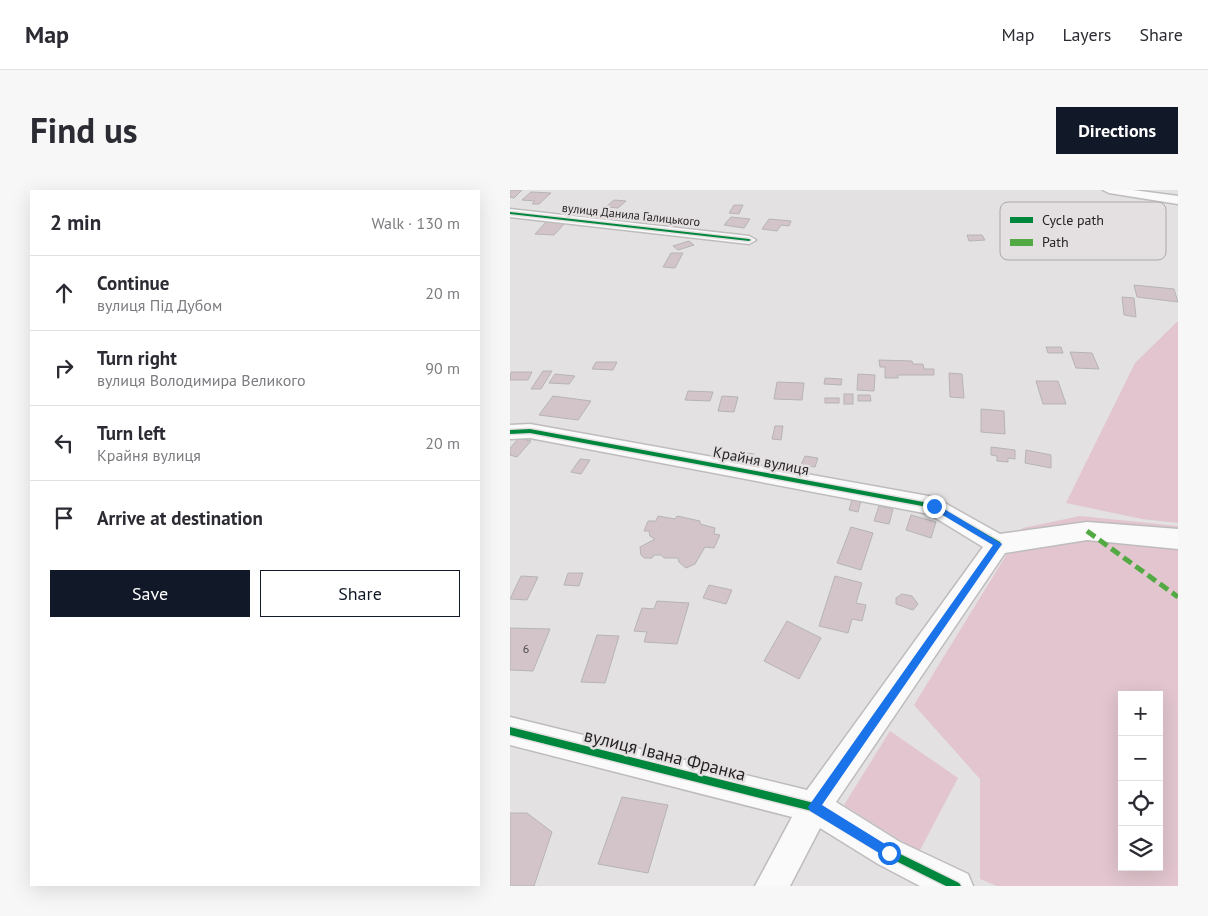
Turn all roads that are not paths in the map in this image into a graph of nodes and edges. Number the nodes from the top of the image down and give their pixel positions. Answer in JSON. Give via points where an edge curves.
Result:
{"nodes":[{"id":1,"x":1109,"y":190,"type":"edge"},
{"id":2,"x":1178,"y":200,"type":"edge"},
{"id":3,"x":510,"y":213,"type":"edge"},
{"id":4,"x":749,"y":240,"type":"dead end"},
{"id":5,"x":510,"y":432,"type":"edge"},
{"id":6,"x":1178,"y":539,"type":"edge"},
{"id":7,"x":998,"y":544,"type":"junction"},
{"id":8,"x":510,"y":731,"type":"edge"},
{"id":9,"x":814,"y":807,"type":"junction"},
{"id":10,"x":772,"y":886,"type":"edge"},
{"id":11,"x":956,"y":886,"type":"edge"}],
"edges":[{"from":1,"to":2,"type":"street"},
{"from":3,"to":4,"type":"street","name":"вулиця Данила Галицького"},
{"from":5,"to":7,"type":"street","name":"Крайня вулиця","via":[[530,431],[934,506]]},
{"from":6,"to":7,"type":"street","via":[[1087,531]]},
{"from":7,"to":9,"type":"street"},
{"from":8,"to":9,"type":"street","name":"вулиця Івана Франка"},
{"from":9,"to":10,"type":"street"},
{"from":9,"to":11,"type":"street","name":"вулиця Івана Франка","via":[[889,853]]}]}
